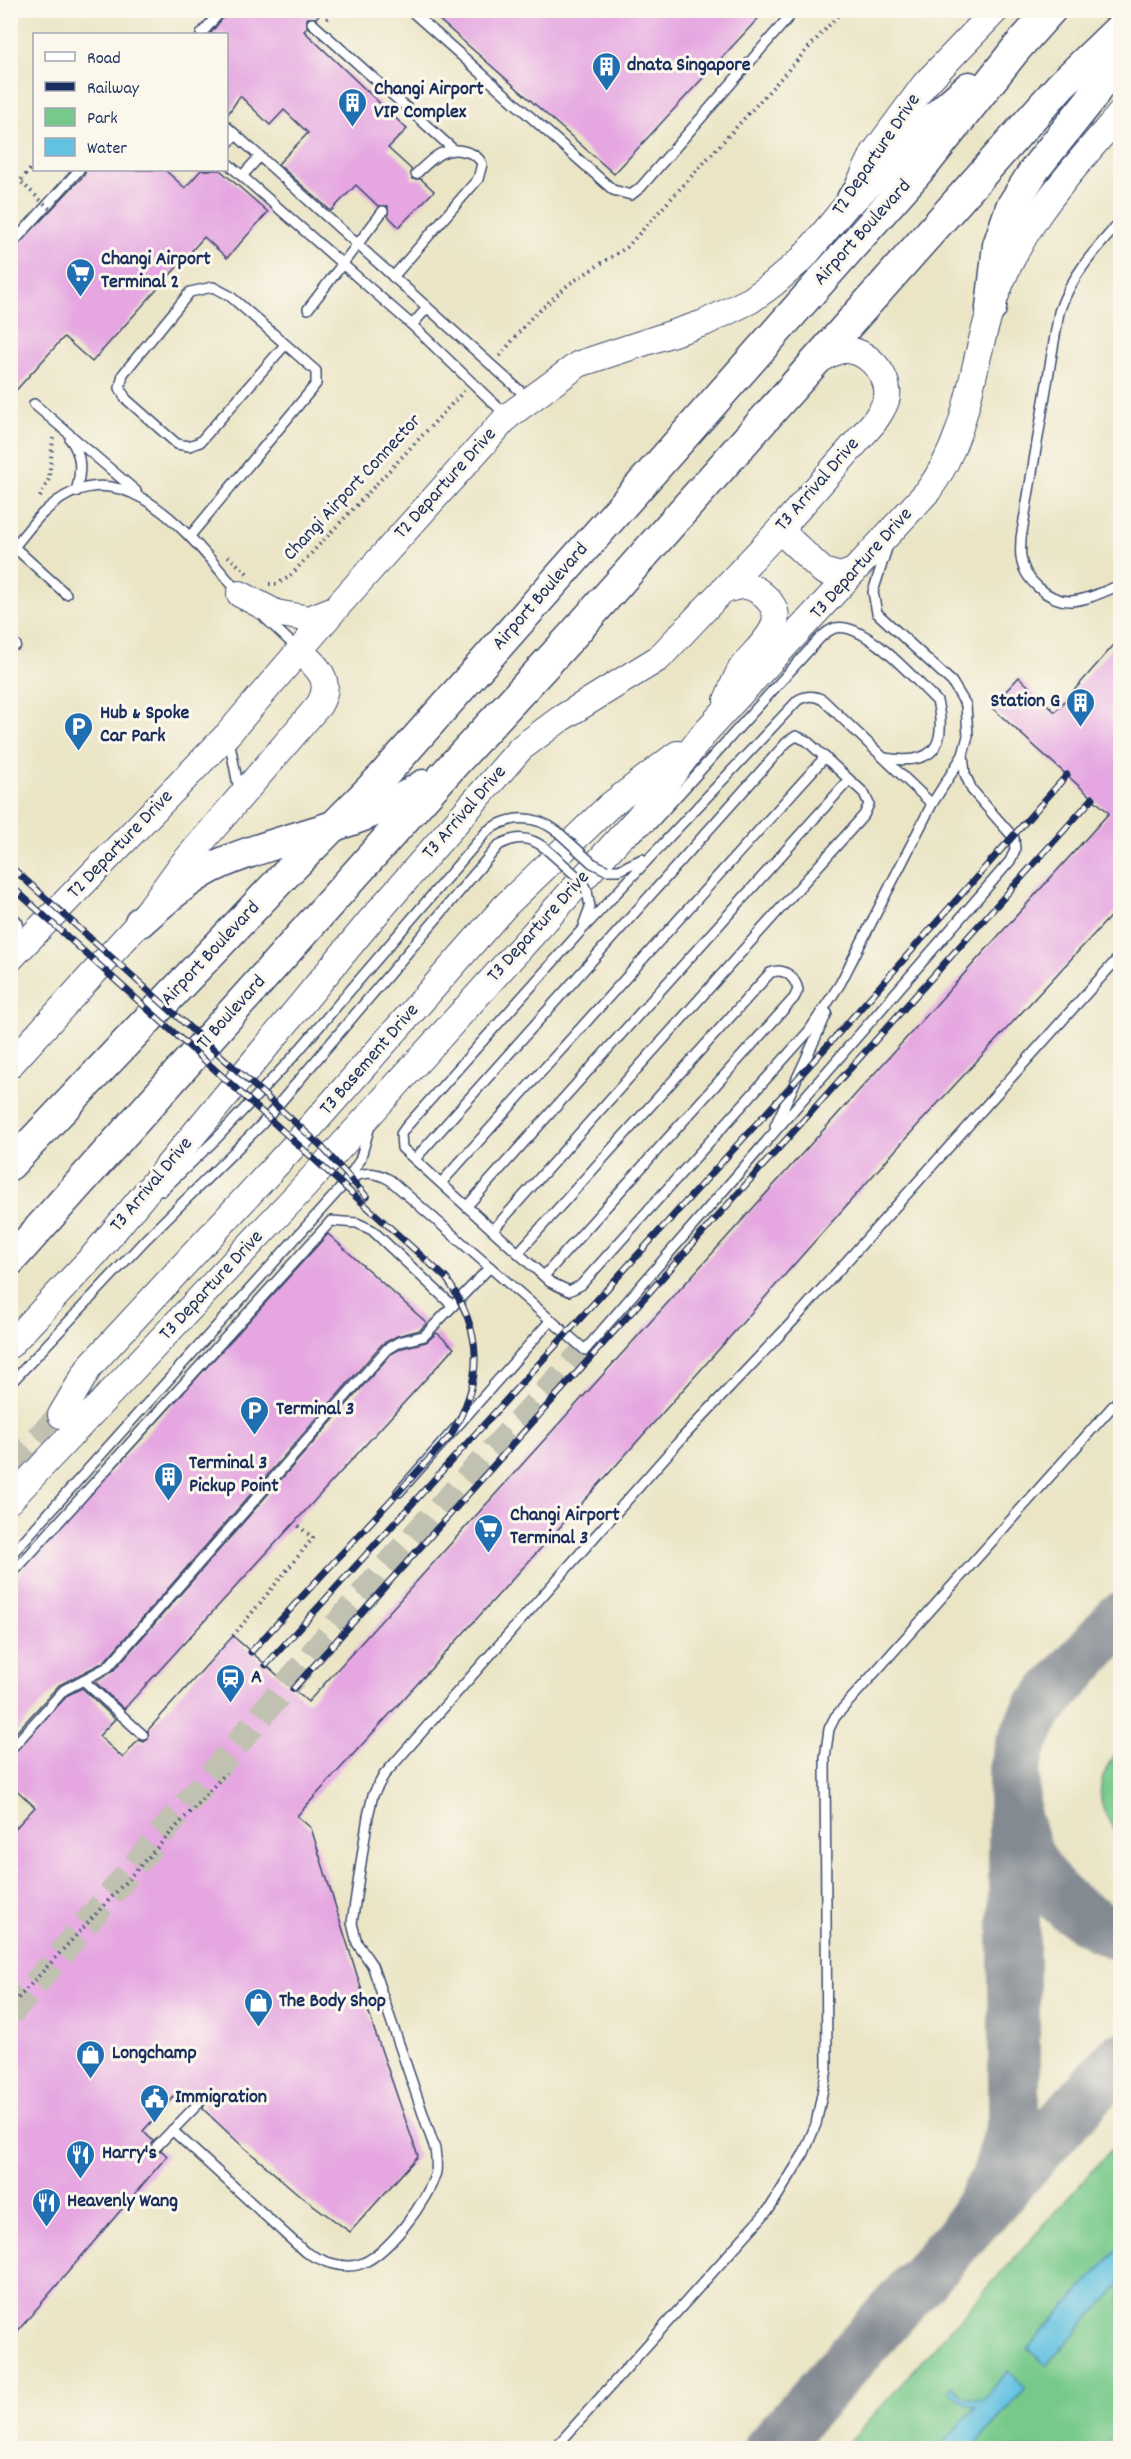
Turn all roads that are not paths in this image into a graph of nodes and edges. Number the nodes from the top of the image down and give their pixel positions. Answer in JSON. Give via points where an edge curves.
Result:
{"nodes":[{"id":1,"x":410,"y":10,"type":"edge"},
{"id":2,"x":795,"y":10,"type":"edge"},
{"id":3,"x":996,"y":10,"type":"edge"},
{"id":4,"x":1051,"y":10,"type":"edge"},
{"id":5,"x":221,"y":14,"type":"edge"},
{"id":6,"x":312,"y":23,"type":"dead end"},
{"id":7,"x":1120,"y":28,"type":"edge"},
{"id":8,"x":202,"y":33,"type":"edge"},
{"id":9,"x":1016,"y":49,"type":"junction"},
{"id":10,"x":1120,"y":52,"type":"edge"},
{"id":11,"x":1120,"y":114,"type":"edge"},
{"id":12,"x":228,"y":128,"type":"edge"},
{"id":13,"x":236,"y":135,"type":"junction"},
{"id":14,"x":228,"y":143,"type":"edge"},
{"id":15,"x":453,"y":149,"type":"junction"},
{"id":16,"x":260,"y":156,"type":"junction"},
{"id":17,"x":228,"y":164,"type":"edge"},
{"id":18,"x":78,"y":171,"type":"edge"},
{"id":19,"x":416,"y":174,"type":"dead end"},
{"id":20,"x":242,"y":176,"type":"junction"},
{"id":21,"x":852,"y":199,"type":"junction"},
{"id":22,"x":383,"y":211,"type":"dead end"},
{"id":23,"x":1120,"y":222,"type":"edge"},
{"id":24,"x":359,"y":245,"type":"junction"},
{"id":25,"x":10,"y":246,"type":"edge"},
{"id":26,"x":344,"y":265,"type":"junction"},
{"id":27,"x":393,"y":277,"type":"junction"},
{"id":28,"x":427,"y":308,"type":"junction"},
{"id":29,"x":991,"y":308,"type":"junction"},
{"id":30,"x":308,"y":309,"type":"dead end"},
{"id":31,"x":412,"y":325,"type":"junction"},
{"id":32,"x":285,"y":345,"type":"junction"},
{"id":33,"x":817,"y":362,"type":"junction"},
{"id":34,"x":528,"y":399,"type":"junction"},
{"id":35,"x":34,"y":404,"type":"dead end"},
{"id":36,"x":507,"y":416,"type":"junction"},
{"id":37,"x":62,"y":428,"type":"junction"},
{"id":38,"x":76,"y":492,"type":"junction"},
{"id":39,"x":143,"y":496,"type":"junction"},
{"id":40,"x":785,"y":524,"type":"junction"},
{"id":41,"x":893,"y":528,"type":"junction"},
{"id":42,"x":190,"y":537,"type":"junction"},
{"id":43,"x":12,"y":549,"type":"edge"},
{"id":44,"x":854,"y":571,"type":"junction"},
{"id":45,"x":1120,"y":585,"type":"edge"},
{"id":46,"x":248,"y":587,"type":"junction"},
{"id":47,"x":724,"y":591,"type":"junction"},
{"id":48,"x":66,"y":594,"type":"dead end"},
{"id":49,"x":335,"y":609,"type":"junction"},
{"id":50,"x":299,"y":650,"type":"junction"},
{"id":51,"x":711,"y":726,"type":"junction"},
{"id":52,"x":228,"y":734,"type":"junction"},
{"id":53,"x":963,"y":755,"type":"junction"},
{"id":54,"x":825,"y":757,"type":"junction"},
{"id":55,"x":884,"y":758,"type":"junction"},
{"id":56,"x":453,"y":765,"type":"junction"},
{"id":57,"x":849,"y":780,"type":"junction"},
{"id":58,"x":241,"y":798,"type":"junction"},
{"id":59,"x":932,"y":804,"type":"junction"},
{"id":60,"x":653,"y":852,"type":"junction"},
{"id":61,"x":605,"y":862,"type":"junction"},
{"id":62,"x":10,"y":913,"type":"edge"},
{"id":63,"x":140,"y":922,"type":"junction"},
{"id":64,"x":579,"y":933,"type":"junction"},
{"id":65,"x":1120,"y":956,"type":"edge"},
{"id":66,"x":11,"y":958,"type":"edge"},
{"id":67,"x":840,"y":984,"type":"junction"},
{"id":68,"x":14,"y":1060,"type":"edge"},
{"id":69,"x":383,"y":1100,"type":"junction"},
{"id":70,"x":771,"y":1135,"type":"junction"},
{"id":71,"x":415,"y":1159,"type":"junction"},
{"id":72,"x":10,"y":1165,"type":"edge"},
{"id":73,"x":347,"y":1181,"type":"junction"},
{"id":74,"x":441,"y":1183,"type":"junction"},
{"id":75,"x":466,"y":1206,"type":"junction"},
{"id":76,"x":493,"y":1230,"type":"junction"},
{"id":77,"x":518,"y":1253,"type":"junction"},
{"id":78,"x":95,"y":1254,"type":"junction"},
{"id":79,"x":10,"y":1261,"type":"edge"},
{"id":80,"x":490,"y":1267,"type":"junction"},
{"id":81,"x":544,"y":1276,"type":"junction"},
{"id":82,"x":453,"y":1306,"type":"junction"},
{"id":83,"x":551,"y":1320,"type":"junction"},
{"id":84,"x":10,"y":1345,"type":"edge"},
{"id":85,"x":10,"y":1384,"type":"edge"},
{"id":86,"x":1120,"y":1398,"type":"edge"},
{"id":87,"x":61,"y":1415,"type":"tunnel mouth"},
{"id":88,"x":399,"y":1492,"type":"dead end"},
{"id":89,"x":10,"y":1500,"type":"edge"},
{"id":90,"x":10,"y":1556,"type":"edge"},
{"id":91,"x":10,"y":1576,"type":"edge"},
{"id":92,"x":83,"y":1680,"type":"junction"},
{"id":93,"x":143,"y":1735,"type":"dead end"},
{"id":94,"x":10,"y":1750,"type":"edge"},
{"id":95,"x":357,"y":1943,"type":"junction"},
{"id":96,"x":350,"y":1950,"type":"dead end"},
{"id":97,"x":198,"y":2104,"type":"dead end"},
{"id":98,"x":172,"y":2130,"type":"junction"},
{"id":99,"x":157,"y":2146,"type":"dead end"},
{"id":100,"x":555,"y":2448,"type":"edge"}],
"edges":[{"from":1,"to":2,"type":"lane","via":[[612,190],[631,195]]},
{"from":3,"to":21,"type":"main road","name":"T2 Departure Drive","via":[[925,84],[874,153]]},
{"from":4,"to":9,"type":"highway","name":"Airport Boulevard"},
{"from":5,"to":8,"type":"lane"},
{"from":6,"to":15,"type":"lane"},
{"from":7,"to":33,"type":"highway","via":[[1061,85]]},
{"from":9,"to":21,"type":"highway","via":[[948,104]]},
{"from":9,"to":72,"type":"highway","name":"Airport Boulevard","via":[[914,176],[383,776]]},
{"from":10,"to":29,"type":"highway","via":[[1090,100],[1035,169],[1011,207],[998,245]]},
{"from":11,"to":29,"type":"main road","via":[[1044,203],[1004,274]]},
{"from":12,"to":13,"type":"lane"},
{"from":13,"to":14,"type":"lane"},
{"from":13,"to":16,"type":"lane"},
{"from":15,"to":19,"type":"lane","via":[[436,156]]},
{"from":15,"to":27,"type":"lane","via":[[480,160],[480,176]]},
{"from":16,"to":20,"type":"lane"},
{"from":16,"to":24,"type":"lane"},
{"from":17,"to":20,"type":"lane"},
{"from":18,"to":25,"type":"lane"},
{"from":20,"to":26,"type":"lane"},
{"from":21,"to":34,"type":"main road","name":"T2 Departure Drive","via":[[802,259],[751,300],[704,323],[579,364]]},
{"from":22,"to":24,"type":"lane"},
{"from":23,"to":45,"type":"lane","via":[[1067,288],[1059,312],[1020,560],[1029,579],[1056,598],[1070,601]]},
{"from":24,"to":26,"type":"lane"},
{"from":24,"to":27,"type":"lane"},
{"from":26,"to":30,"type":"lane"},
{"from":26,"to":31,"type":"lane"},
{"from":27,"to":28,"type":"lane"},
{"from":28,"to":31,"type":"lane"},
{"from":28,"to":34,"type":"lane"},
{"from":29,"to":41,"type":"main road","name":"T3 Departure Drive","via":[[968,406],[951,456],[928,491]]},
{"from":31,"to":36,"type":"lane"},
{"from":32,"to":32,"type":"lane","via":[[200,442],[189,446],[177,444],[126,399],[120,388],[123,374],[190,292],[200,288],[213,287],[230,296]]},
{"from":32,"to":42,"type":"lane","via":[[316,371],[316,384]]},
{"from":33,"to":40,"type":"main road","name":"T3 Arrival Drive","via":[[836,351],[854,351],[879,370],[887,394],[884,408],[874,422]]},
{"from":33,"to":56,"type":"highway"},
{"from":34,"to":36,"type":"main road","name":"T2 Departure Drive"},
{"from":35,"to":37,"type":"lane"},
{"from":36,"to":49,"type":"main road","name":"T2 Departure Drive"},
{"from":37,"to":38,"type":"lane","via":[[77,449],[80,474]]},
{"from":37,"to":39,"type":"lane"},
{"from":38,"to":39,"type":"lane","via":[[92,486],[117,486]]},
{"from":38,"to":43,"type":"lane","via":[[44,512]]},
{"from":39,"to":42,"type":"lane"},
{"from":40,"to":44,"type":"main road","via":[[787,537],[823,571],[840,576]]},
{"from":40,"to":47,"type":"main road","name":"T3 Arrival Drive"},
{"from":41,"to":44,"type":"main road","name":"T3 Departure Drive"},
{"from":41,"to":53,"type":"lane","via":[[876,578],[874,603],[885,623],[952,682],[966,705],[969,736]]},
{"from":42,"to":46,"type":"lane"},
{"from":43,"to":48,"type":"lane"},
{"from":44,"to":51,"type":"main road","name":"T3 Departure Drive"},
{"from":46,"to":49,"type":"main road","via":[[276,613],[309,619]]},
{"from":46,"to":50,"type":"lane"},
{"from":47,"to":51,"type":"main road","via":[[740,585],[758,590],[773,605],[776,625],[742,668]]},
{"from":47,"to":78,"type":"main road","name":"T3 Arrival Drive","via":[[659,658],[521,748],[370,921]]},
{"from":49,"to":50,"type":"main road","name":"T2 Departure Drive"},
{"from":50,"to":52,"type":"main road","name":"T2 Departure Drive"},
{"from":50,"to":58,"type":"main road","via":[[322,674],[324,698]]},
{"from":51,"to":61,"type":"main road","name":"T3 Departure Drive"},
{"from":51,"to":87,"type":"main road","name":"T3 Basement Drive","via":[[609,806],[506,905],[292,1148],[90,1366]]},
{"from":52,"to":58,"type":"lane"},
{"from":52,"to":66,"type":"main road","name":"T2 Departure Drive"},
{"from":53,"to":59,"type":"lane"},
{"from":53,"to":70,"type":"lane","via":[[972,790],[1014,838],[1015,850],[1010,861]]},
{"from":54,"to":57,"type":"lane"},
{"from":54,"to":71,"type":"lane","via":[[796,736],[786,742]]},
{"from":54,"to":74,"type":"lane"},
{"from":55,"to":59,"type":"lane"},
{"from":55,"to":60,"type":"lane","via":[[823,700],[806,696]]},
{"from":55,"to":61,"type":"lane","via":[[918,760],[938,745],[941,732],[937,701],[867,636],[836,628],[819,639],[651,825]]},
{"from":56,"to":63,"type":"highway","via":[[385,807],[220,864],[173,894]]},
{"from":56,"to":79,"type":"highway","name":"T1 Boulevard"},
{"from":57,"to":75,"type":"lane"},
{"from":57,"to":76,"type":"lane","via":[[864,793],[869,804],[864,815]]},
{"from":58,"to":63,"type":"main road","via":[[180,867]]},
{"from":59,"to":67,"type":"lane"},
{"from":60,"to":61,"type":"lane","via":[[619,870]]},
{"from":60,"to":64,"type":"lane"},
{"from":61,"to":69,"type":"main road","name":"T3 Departure Drive"},
{"from":61,"to":78,"type":"lane","bridge":true,"via":[[592,863],[541,822],[506,820],[487,831],[285,1065],[217,1138]]},
{"from":62,"to":66,"type":"lane","via":[[18,923],[19,933]]},
{"from":63,"to":68,"type":"main road"},
{"from":64,"to":71,"type":"lane","via":[[401,1134],[402,1148]]},
{"from":64,"to":85,"type":"lane","bridge":true,"via":[[590,907],[580,879],[529,839],[499,845],[261,1125],[146,1239]]},
{"from":65,"to":95,"type":"lane","via":[[794,1320],[683,1437],[384,1775],[373,1795],[353,1900],[351,1923]]},
{"from":67,"to":70,"type":"lane"},
{"from":67,"to":81,"type":"lane","via":[[809,1031],[581,1285],[569,1291]]},
{"from":69,"to":73,"type":"lane","via":[[360,1160]]},
{"from":69,"to":89,"type":"main road","name":"T3 Departure Drive"},
{"from":70,"to":83,"type":"lane","via":[[585,1350]]},
{"from":71,"to":74,"type":"lane"},
{"from":73,"to":80,"type":"lane","via":[[368,1172],[390,1180]]},
{"from":73,"to":90,"type":"lane"},
{"from":74,"to":75,"type":"lane"},
{"from":75,"to":76,"type":"lane"},
{"from":76,"to":77,"type":"lane"},
{"from":77,"to":81,"type":"lane"},
{"from":77,"to":81,"type":"lane","via":[[770,973],[786,972],[796,982],[794,998]]},
{"from":78,"to":84,"type":"main road","name":"T3 Arrival Drive"},
{"from":80,"to":82,"type":"lane"},
{"from":80,"to":83,"type":"lane"},
{"from":82,"to":91,"type":"lane","via":[[372,1230],[357,1223],[331,1221]]},
{"from":82,"to":92,"type":"lane","via":[[424,1336],[387,1348],[108,1667]]},
{"from":83,"to":88,"type":"lane"},
{"from":86,"to":100,"type":"lane","via":[[835,1717],[827,1735],[825,1758],[826,2069],[816,2124],[792,2177],[770,2208]]},
{"from":92,"to":93,"type":"lane"},
{"from":92,"to":94,"type":"lane","via":[[64,1690]]},
{"from":95,"to":96,"type":"lane"},
{"from":95,"to":98,"type":"lane","via":[[372,1965],[436,2159],[436,2170],[424,2200],[373,2257],[359,2265],[345,2266],[305,2252]]},
{"from":97,"to":98,"type":"lane"},
{"from":98,"to":99,"type":"lane"}]}
